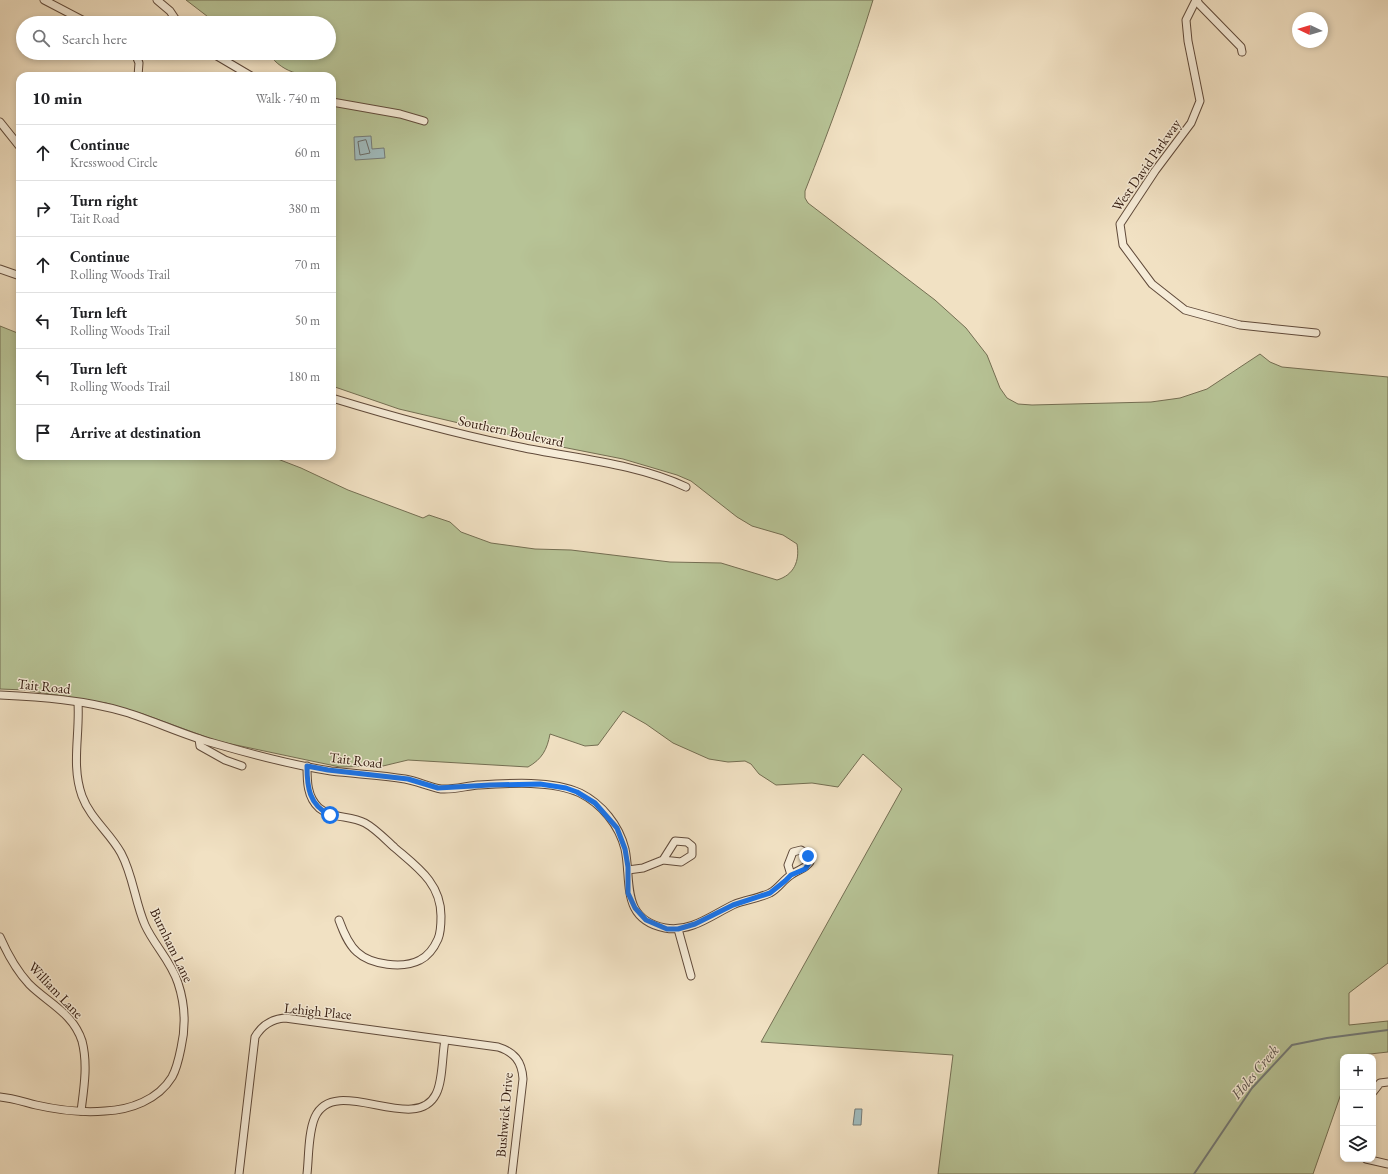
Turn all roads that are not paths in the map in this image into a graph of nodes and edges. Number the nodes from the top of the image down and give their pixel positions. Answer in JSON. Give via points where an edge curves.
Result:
{"nodes":[{"id":1,"x":44,"y":0,"type":"edge"},
{"id":2,"x":157,"y":0,"type":"edge"},
{"id":3,"x":1196,"y":0,"type":"edge"},
{"id":4,"x":75,"y":16,"type":"edge"},
{"id":5,"x":173,"y":16,"type":"edge"},
{"id":6,"x":1242,"y":52,"type":"dead end"},
{"id":7,"x":138,"y":60,"type":"edge"},
{"id":8,"x":224,"y":60,"type":"edge"},
{"id":9,"x":138,"y":72,"type":"edge"},
{"id":10,"x":244,"y":72,"type":"edge"},
{"id":11,"x":336,"y":103,"type":"edge"},
{"id":12,"x":424,"y":121,"type":"dead end"},
{"id":13,"x":0,"y":122,"type":"edge"},
{"id":14,"x":16,"y":142,"type":"edge"},
{"id":15,"x":0,"y":269,"type":"edge"},
{"id":16,"x":16,"y":275,"type":"edge"},
{"id":17,"x":1316,"y":333,"type":"dead end"},
{"id":18,"x":336,"y":399,"type":"edge"},
{"id":19,"x":686,"y":487,"type":"dead end"},
{"id":20,"x":0,"y":695,"type":"edge"},
{"id":21,"x":78,"y":703,"type":"junction"},
{"id":22,"x":199,"y":739,"type":"junction"},
{"id":23,"x":242,"y":766,"type":"dead end"},
{"id":24,"x":307,"y":766,"type":"junction"},
{"id":25,"x":663,"y":860,"type":"dead end"},
{"id":26,"x":628,"y":870,"type":"junction"},
{"id":27,"x":791,"y":875,"type":"dead end"},
{"id":28,"x":339,"y":920,"type":"dead end"},
{"id":29,"x":678,"y":929,"type":"junction"},
{"id":30,"x":0,"y":937,"type":"edge"},
{"id":31,"x":691,"y":976,"type":"dead end"},
{"id":32,"x":445,"y":1040,"type":"junction"},
{"id":33,"x":518,"y":1060,"type":"joint"},
{"id":34,"x":1388,"y":1082,"type":"edge"},
{"id":35,"x":1375,"y":1090,"type":"edge"},
{"id":36,"x":0,"y":1097,"type":"edge"},
{"id":37,"x":82,"y":1111,"type":"junction"},
{"id":38,"x":1376,"y":1161,"type":"edge"},
{"id":39,"x":1388,"y":1164,"type":"edge"},
{"id":40,"x":239,"y":1174,"type":"edge"},
{"id":41,"x":307,"y":1174,"type":"edge"},
{"id":42,"x":512,"y":1174,"type":"edge"}],
"edges":[{"from":1,"to":4,"type":"street"},
{"from":2,"to":5,"type":"street"},
{"from":3,"to":6,"type":"street","name":"West David Parkway","via":[[1241,47]]},
{"from":3,"to":17,"type":"street","name":"West David Parkway","via":[[1186,20],[1200,101],[1191,123],[1120,224],[1123,245],[1152,284],[1185,310],[1240,325]]},
{"from":7,"to":9,"type":"street"},
{"from":8,"to":10,"type":"street"},
{"from":11,"to":12,"type":"street"},
{"from":13,"to":14,"type":"street"},
{"from":15,"to":16,"type":"street"},
{"from":18,"to":19,"type":"street","name":"Southern Boulevard","via":[[414,423],[633,470]]},
{"from":20,"to":21,"type":"street","name":"Tait Road"},
{"from":21,"to":22,"type":"street","name":"Tait Road","via":[[127,713]]},
{"from":21,"to":37,"type":"street","name":"Burnham Lane","via":[[76,764],[83,796],[90,811],[124,859],[145,924],[178,982],[185,1021],[175,1072],[159,1092],[142,1103],[119,1110]]},
{"from":22,"to":23,"type":"street","name":"Tait Road","via":[[200,746]]},
{"from":22,"to":24,"type":"street","name":"Tait Road"},
{"from":24,"to":26,"type":"street","name":"Tait Road","via":[[408,779],[438,788],[540,784],[566,788],[587,797],[603,810],[617,828],[625,849]]},
{"from":24,"to":28,"type":"street","via":[[308,789],[319,808],[330,815],[352,818],[367,824],[424,873],[434,886],[440,901],[441,925],[437,940],[426,956],[408,964],[384,963],[362,956],[352,946]]},
{"from":25,"to":26,"type":"street","via":[[643,868]]},
{"from":26,"to":29,"type":"street","name":"Tait Road","via":[[628,893],[640,915],[659,926]]},
{"from":27,"to":29,"type":"street","via":[[770,893],[733,905],[702,922]]},
{"from":29,"to":31,"type":"street"},
{"from":30,"to":37,"type":"street","name":"William Lane","via":[[20,974],[62,1010],[82,1040],[85,1063]]},
{"from":32,"to":33,"type":"street","name":"Lehigh Place","via":[[498,1047],[510,1052]]},
{"from":32,"to":40,"type":"street","name":"Lehigh Place","via":[[285,1018],[269,1022],[260,1029],[254,1044]]},
{"from":32,"to":41,"type":"street","via":[[437,1092],[423,1107],[409,1109],[338,1101],[323,1106],[313,1122]]},
{"from":33,"to":42,"type":"street","name":"Bushwick Drive","via":[[523,1079]]},
{"from":34,"to":35,"type":"street","via":[[1380,1083]]},
{"from":36,"to":37,"type":"street","name":"Burnham Lane","via":[[62,1110]]},
{"from":38,"to":39,"type":"street"}]}
